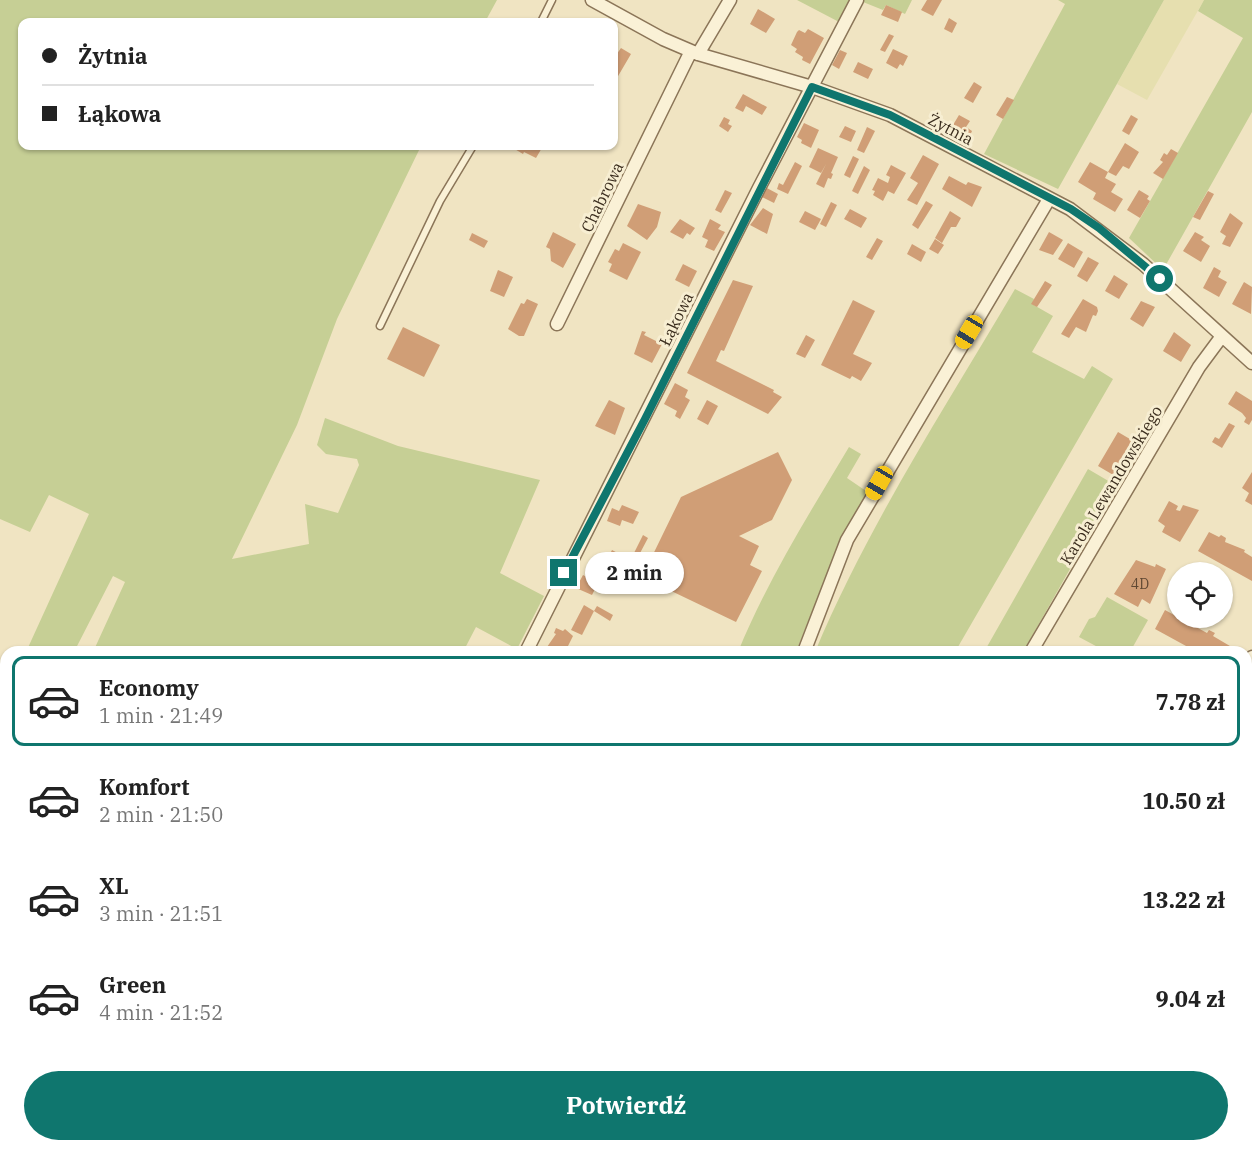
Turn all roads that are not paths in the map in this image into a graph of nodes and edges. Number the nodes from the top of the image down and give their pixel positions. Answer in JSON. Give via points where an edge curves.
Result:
{"nodes":[{"id":1,"x":552,"y":0,"type":"edge"},
{"id":2,"x":592,"y":0,"type":"edge"},
{"id":3,"x":730,"y":0,"type":"edge"},
{"id":4,"x":857,"y":0,"type":"edge"},
{"id":5,"x":543,"y":18,"type":"edge"},
{"id":6,"x":695,"y":53,"type":"junction"},
{"id":7,"x":812,"y":87,"type":"junction"},
{"id":8,"x":471,"y":150,"type":"edge"},
{"id":9,"x":1049,"y":199,"type":"junction"},
{"id":10,"x":557,"y":324,"type":"dead end"},
{"id":11,"x":380,"y":326,"type":"dead end"},
{"id":12,"x":1222,"y":336,"type":"junction"},
{"id":13,"x":1252,"y":363,"type":"edge"},
{"id":14,"x":529,"y":646,"type":"edge"},
{"id":15,"x":806,"y":646,"type":"edge"},
{"id":16,"x":1035,"y":646,"type":"edge"}],
"edges":[{"from":1,"to":5,"type":"lane"},
{"from":2,"to":6,"type":"street","name":"Żytnia"},
{"from":3,"to":6,"type":"street","name":"Chabrowa"},
{"from":4,"to":7,"type":"street","name":"Łąkowa"},
{"from":6,"to":7,"type":"street","name":"Żytnia"},
{"from":6,"to":10,"type":"street","name":"Chabrowa"},
{"from":7,"to":9,"type":"street","name":"Żytnia","via":[[890,115]]},
{"from":7,"to":14,"type":"street","name":"Łąkowa"},
{"from":8,"to":11,"type":"lane","via":[[440,201]]},
{"from":9,"to":12,"type":"street","name":"Żytnia","via":[[1099,228]]},
{"from":9,"to":15,"type":"street","via":[[847,540]]},
{"from":12,"to":13,"type":"street","name":"Żytnia"},
{"from":12,"to":16,"type":"street","name":"Karola Lewandowskiego","via":[[1199,367]]}]}
